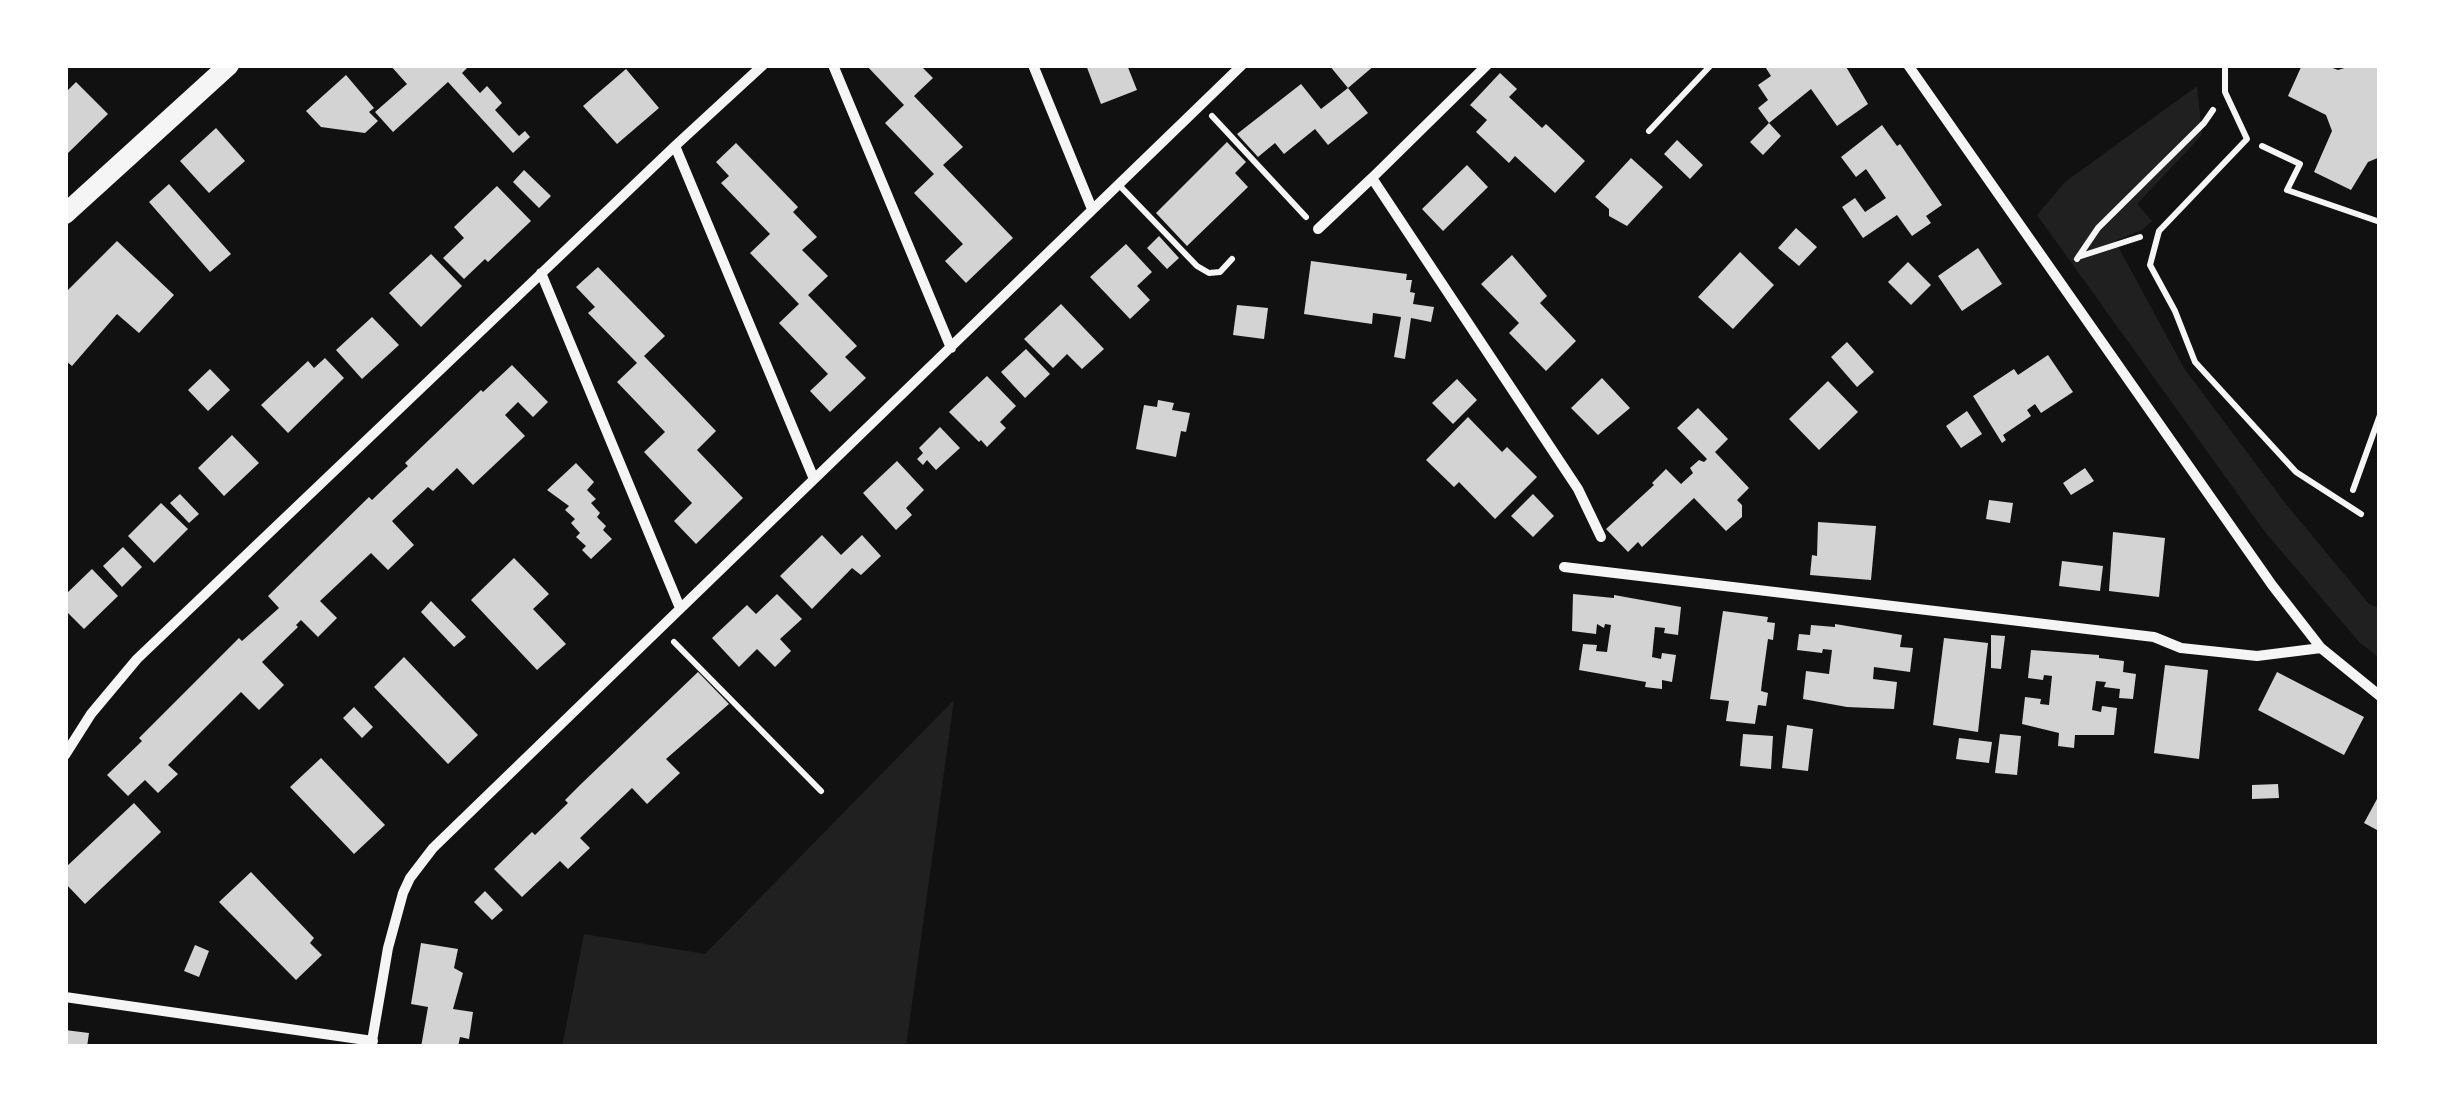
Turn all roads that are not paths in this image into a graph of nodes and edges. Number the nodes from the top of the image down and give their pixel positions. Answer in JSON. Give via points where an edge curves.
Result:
{"nodes":[{"id":1,"x":229,"y":65,"type":"edge"},
{"id":2,"x":764,"y":65,"type":"edge"},
{"id":3,"x":833,"y":65,"type":"edge"},
{"id":4,"x":1033,"y":65,"type":"edge"},
{"id":5,"x":1242,"y":65,"type":"edge"},
{"id":6,"x":1487,"y":65,"type":"edge"},
{"id":7,"x":1711,"y":65,"type":"edge"},
{"id":8,"x":1908,"y":65,"type":"edge"},
{"id":9,"x":2226,"y":65,"type":"edge"},
{"id":10,"x":1650,"y":131,"type":"dead end"},
{"id":11,"x":675,"y":146,"type":"junction"},
{"id":12,"x":1372,"y":178,"type":"junction"},
{"id":13,"x":1118,"y":183,"type":"junction"},
{"id":14,"x":1092,"y":208,"type":"junction"},
{"id":15,"x":65,"y":214,"type":"edge"},
{"id":16,"x":1318,"y":230,"type":"road end"},
{"id":17,"x":1232,"y":259,"type":"dead end"},
{"id":18,"x":541,"y":273,"type":"junction"},
{"id":19,"x":951,"y":348,"type":"junction"},
{"id":20,"x":814,"y":479,"type":"junction"},
{"id":21,"x":2361,"y":514,"type":"dead end"},
{"id":22,"x":1601,"y":537,"type":"dead end"},
{"id":23,"x":1564,"y":567,"type":"dead end"},
{"id":24,"x":680,"y":608,"type":"junction"},
{"id":25,"x":2320,"y":648,"type":"junction"},
{"id":26,"x":2380,"y":696,"type":"edge"},
{"id":27,"x":65,"y":755,"type":"edge"},
{"id":28,"x":65,"y":997,"type":"edge"},
{"id":29,"x":372,"y":1044,"type":"edge"}],
"edges":[{"from":1,"to":15,"type":"main road"},
{"from":2,"to":11,"type":"street"},
{"from":3,"to":19,"type":"street"},
{"from":4,"to":14,"type":"street"},
{"from":5,"to":13,"type":"street"},
{"from":6,"to":12,"type":"street"},
{"from":7,"to":10,"type":"lane"},
{"from":8,"to":25,"type":"street"},
{"from":9,"to":21,"type":"lane","via":[[2225,92],[2248,139],[2159,231],[2150,265],[2194,362],[2296,472]]},
{"from":11,"to":18,"type":"street"},
{"from":11,"to":20,"type":"street"},
{"from":12,"to":16,"type":"street"},
{"from":12,"to":22,"type":"street","via":[[1578,489]]},
{"from":13,"to":14,"type":"street"},
{"from":13,"to":17,"type":"lane","via":[[1197,266],[1220,272]]},
{"from":14,"to":19,"type":"street"},
{"from":18,"to":24,"type":"street"},
{"from":18,"to":27,"type":"street","via":[[138,659]]},
{"from":19,"to":20,"type":"street"},
{"from":20,"to":24,"type":"street"},
{"from":23,"to":25,"type":"street","via":[[2154,637],[2181,648],[2256,656]]},
{"from":24,"to":29,"type":"street","via":[[421,862],[403,893],[388,948]]},
{"from":25,"to":26,"type":"street"},
{"from":28,"to":29,"type":"street"}]}
